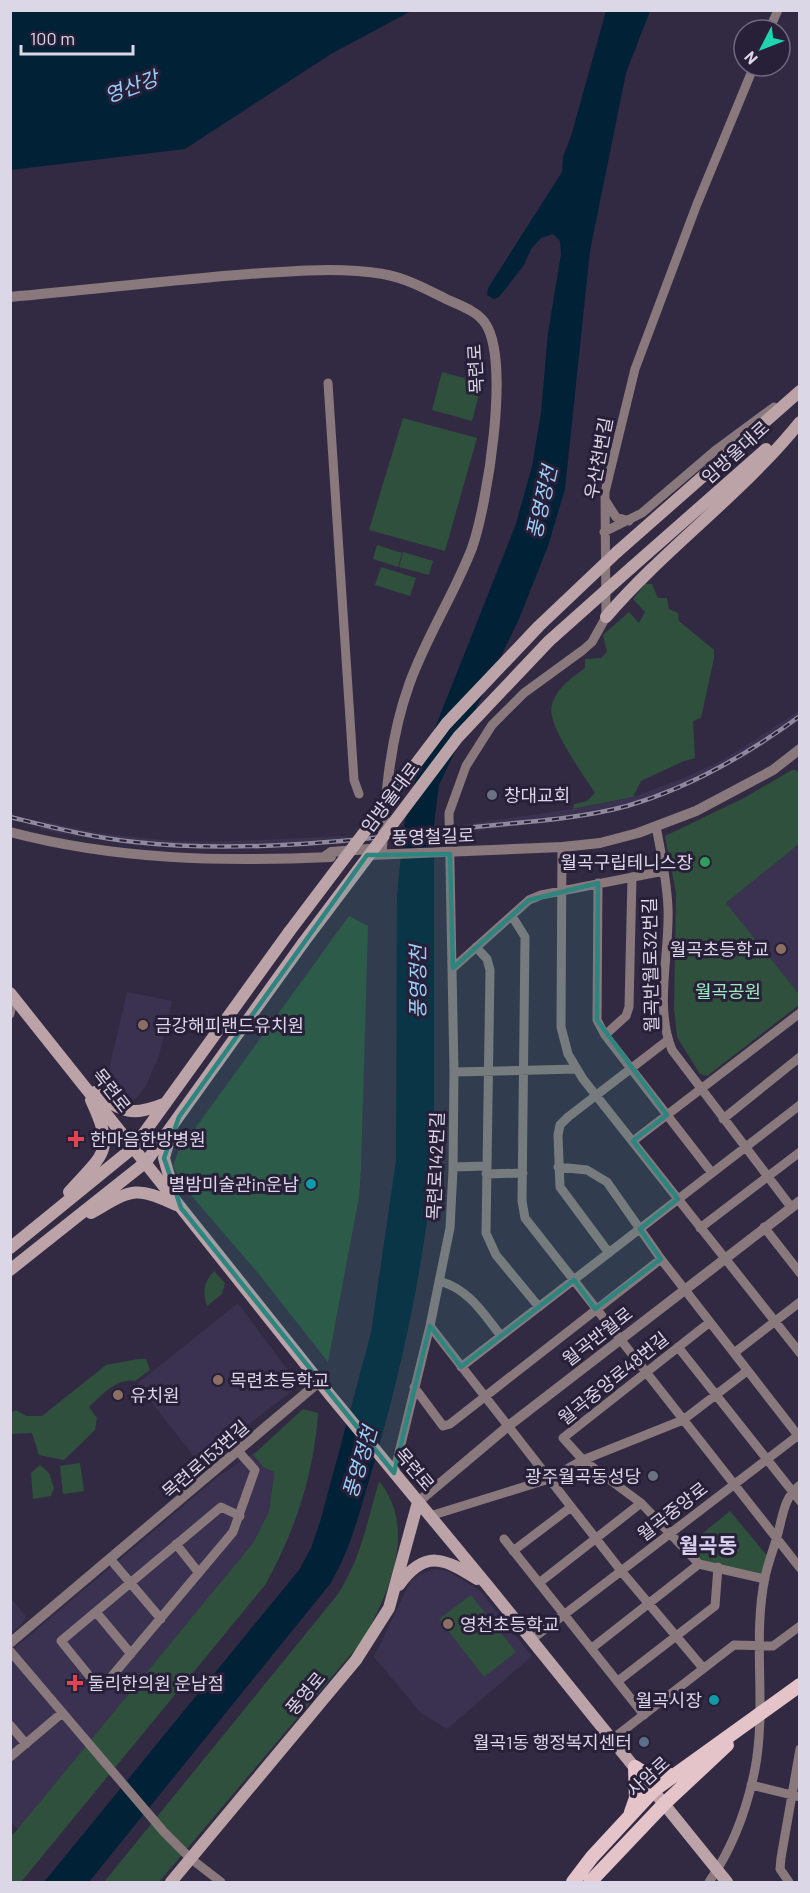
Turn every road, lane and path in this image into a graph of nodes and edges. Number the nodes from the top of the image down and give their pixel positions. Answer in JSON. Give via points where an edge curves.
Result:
{"nodes":[{"id":1,"x":749,"y":78,"type":"edge"},
{"id":2,"x":10,"y":297,"type":"edge"},
{"id":3,"x":328,"y":383,"type":"dead end"},
{"id":4,"x":800,"y":390,"type":"edge"},
{"id":5,"x":800,"y":421,"type":"edge"},
{"id":6,"x":605,"y":499,"type":"junction"},
{"id":7,"x":629,"y":521,"type":"junction"},
{"id":8,"x":604,"y":532,"type":"junction"},
{"id":9,"x":606,"y":617,"type":"junction"},
{"id":10,"x":798,"y":753,"type":"edge"},
{"id":11,"x":359,"y":794,"type":"dead end"},
{"id":12,"x":656,"y":826,"type":"junction"},
{"id":13,"x":10,"y":832,"type":"edge"},
{"id":14,"x":562,"y":848,"type":"junction"},
{"id":15,"x":379,"y":851,"type":"junction"},
{"id":16,"x":447,"y":854,"type":"junction"},
{"id":17,"x":664,"y":871,"type":"junction"},
{"id":18,"x":632,"y":877,"type":"junction"},
{"id":19,"x":598,"y":883,"type":"junction"},
{"id":20,"x":562,"y":891,"type":"junction"},
{"id":21,"x":512,"y":916,"type":"junction"},
{"id":22,"x":476,"y":947,"type":"junction"},
{"id":23,"x":453,"y":968,"type":"junction"},
{"id":24,"x":12,"y":995,"type":"edge"},
{"id":25,"x":800,"y":1013,"type":"edge"},
{"id":26,"x":10,"y":1014,"type":"edge"},
{"id":27,"x":605,"y":1035,"type":"junction"},
{"id":28,"x":668,"y":1040,"type":"junction"},
{"id":29,"x":800,"y":1057,"type":"edge"},
{"id":30,"x":631,"y":1068,"type":"junction"},
{"id":31,"x":577,"y":1069,"type":"junction"},
{"id":32,"x":524,"y":1070,"type":"junction"},
{"id":33,"x":488,"y":1071,"type":"junction"},
{"id":34,"x":453,"y":1072,"type":"junction"},
{"id":35,"x":83,"y":1083,"type":"junction"},
{"id":36,"x":700,"y":1088,"type":"junction"},
{"id":37,"x":596,"y":1094,"type":"junction"},
{"id":38,"x":167,"y":1102,"type":"junction"},
{"id":39,"x":800,"y":1105,"type":"edge"},
{"id":40,"x":667,"y":1115,"type":"junction"},
{"id":41,"x":178,"y":1117,"type":"junction"},
{"id":42,"x":723,"y":1119,"type":"junction"},
{"id":43,"x":633,"y":1141,"type":"junction"},
{"id":44,"x":134,"y":1147,"type":"junction"},
{"id":45,"x":744,"y":1148,"type":"junction"},
{"id":46,"x":800,"y":1152,"type":"edge"},
{"id":47,"x":146,"y":1162,"type":"junction"},
{"id":48,"x":453,"y":1167,"type":"junction"},
{"id":49,"x":486,"y":1167,"type":"junction"},
{"id":50,"x":558,"y":1167,"type":"junction"},
{"id":51,"x":523,"y":1173,"type":"junction"},
{"id":52,"x":712,"y":1173,"type":"junction"},
{"id":53,"x":766,"y":1177,"type":"junction"},
{"id":54,"x":678,"y":1199,"type":"junction"},
{"id":55,"x":795,"y":1204,"type":"edge"},
{"id":56,"x":181,"y":1208,"type":"junction"},
{"id":57,"x":44,"y":1221,"type":"junction"},
{"id":58,"x":764,"y":1227,"type":"junction"},
{"id":59,"x":700,"y":1228,"type":"junction"},
{"id":60,"x":640,"y":1229,"type":"junction"},
{"id":61,"x":53,"y":1234,"type":"junction"},
{"id":62,"x":10,"y":1248,"type":"edge"},
{"id":63,"x":609,"y":1253,"type":"junction"},
{"id":64,"x":800,"y":1255,"type":"edge"},
{"id":65,"x":724,"y":1258,"type":"junction"},
{"id":66,"x":662,"y":1259,"type":"junction"},
{"id":67,"x":790,"y":1261,"type":"junction"},
{"id":68,"x":10,"y":1270,"type":"edge"},
{"id":69,"x":800,"y":1273,"type":"edge"},
{"id":70,"x":439,"y":1281,"type":"junction"},
{"id":71,"x":574,"y":1281,"type":"junction"},
{"id":72,"x":684,"y":1288,"type":"junction"},
{"id":73,"x":800,"y":1302,"type":"edge"},
{"id":74,"x":539,"y":1308,"type":"junction"},
{"id":75,"x":595,"y":1309,"type":"junction"},
{"id":76,"x":775,"y":1321,"type":"junction"},
{"id":77,"x":710,"y":1322,"type":"junction"},
{"id":78,"x":430,"y":1326,"type":"junction"},
{"id":79,"x":501,"y":1336,"type":"junction"},
{"id":80,"x":618,"y":1340,"type":"junction"},
{"id":81,"x":678,"y":1347,"type":"junction"},
{"id":82,"x":734,"y":1353,"type":"junction"},
{"id":83,"x":800,"y":1353,"type":"edge"},
{"id":84,"x":461,"y":1367,"type":"junction"},
{"id":85,"x":747,"y":1371,"type":"junction"},
{"id":86,"x":645,"y":1372,"type":"junction"},
{"id":87,"x":320,"y":1382,"type":"junction"},
{"id":88,"x":414,"y":1387,"type":"junction"},
{"id":89,"x":716,"y":1395,"type":"junction"},
{"id":90,"x":483,"y":1396,"type":"junction"},
{"id":91,"x":682,"y":1420,"type":"junction"},
{"id":92,"x":507,"y":1427,"type":"junction"},
{"id":93,"x":799,"y":1436,"type":"edge"},
{"id":94,"x":238,"y":1451,"type":"junction"},
{"id":95,"x":766,"y":1459,"type":"junction"},
{"id":96,"x":583,"y":1460,"type":"junction"},
{"id":97,"x":392,"y":1469,"type":"junction"},
{"id":98,"x":549,"y":1479,"type":"junction"},
{"id":99,"x":733,"y":1484,"type":"junction"},
{"id":100,"x":796,"y":1488,"type":"edge"},
{"id":101,"x":800,"y":1501,"type":"edge"},
{"id":102,"x":418,"y":1502,"type":"junction"},
{"id":103,"x":640,"y":1503,"type":"junction"},
{"id":104,"x":571,"y":1507,"type":"junction"},
{"id":105,"x":240,"y":1516,"type":"junction"},
{"id":106,"x":430,"y":1516,"type":"junction"},
{"id":107,"x":669,"y":1535,"type":"junction"},
{"id":108,"x":596,"y":1538,"type":"junction"},
{"id":109,"x":504,"y":1539,"type":"dead end"},
{"id":110,"x":777,"y":1539,"type":"junction"},
{"id":111,"x":176,"y":1544,"type":"junction"},
{"id":112,"x":513,"y":1551,"type":"junction"},
{"id":113,"x":111,"y":1560,"type":"junction"},
{"id":114,"x":699,"y":1564,"type":"junction"},
{"id":115,"x":718,"y":1567,"type":"junction"},
{"id":116,"x":800,"y":1568,"type":"edge"},
{"id":117,"x":622,"y":1572,"type":"junction"},
{"id":118,"x":199,"y":1573,"type":"junction"},
{"id":119,"x":765,"y":1578,"type":"junction"},
{"id":120,"x":129,"y":1583,"type":"junction"},
{"id":121,"x":539,"y":1583,"type":"junction"},
{"id":122,"x":488,"y":1586,"type":"junction"},
{"id":123,"x":394,"y":1591,"type":"junction"},
{"id":124,"x":650,"y":1604,"type":"junction"},
{"id":125,"x":96,"y":1612,"type":"junction"},
{"id":126,"x":565,"y":1615,"type":"junction"},
{"id":127,"x":160,"y":1619,"type":"junction"},
{"id":128,"x":800,"y":1626,"type":"edge"},
{"id":129,"x":676,"y":1635,"type":"junction"},
{"id":130,"x":531,"y":1640,"type":"junction"},
{"id":131,"x":10,"y":1643,"type":"edge"},
{"id":132,"x":761,"y":1646,"type":"junction"},
{"id":133,"x":592,"y":1648,"type":"junction"},
{"id":134,"x":10,"y":1651,"type":"edge"},
{"id":135,"x":131,"y":1654,"type":"junction"},
{"id":136,"x":704,"y":1668,"type":"junction"},
{"id":137,"x":618,"y":1681,"type":"junction"},
{"id":138,"x":800,"y":1685,"type":"edge"},
{"id":139,"x":62,"y":1713,"type":"junction"},
{"id":140,"x":762,"y":1713,"type":"junction"},
{"id":141,"x":644,"y":1715,"type":"junction"},
{"id":142,"x":10,"y":1725,"type":"edge"},
{"id":143,"x":612,"y":1740,"type":"junction"},
{"id":144,"x":26,"y":1744,"type":"junction"},
{"id":145,"x":800,"y":1749,"type":"edge"},
{"id":146,"x":10,"y":1757,"type":"edge"},
{"id":147,"x":634,"y":1767,"type":"junction"},
{"id":148,"x":676,"y":1773,"type":"junction"},
{"id":149,"x":751,"y":1785,"type":"junction"},
{"id":150,"x":654,"y":1790,"type":"junction"},
{"id":151,"x":795,"y":1796,"type":"edge"},
{"id":152,"x":665,"y":1803,"type":"junction"},
{"id":153,"x":627,"y":1819,"type":"junction"},
{"id":154,"x":190,"y":1858,"type":"junction"},
{"id":155,"x":717,"y":1870,"type":"junction"},
{"id":156,"x":171,"y":1882,"type":"edge"},
{"id":157,"x":222,"y":1882,"type":"edge"},
{"id":158,"x":573,"y":1882,"type":"edge"},
{"id":159,"x":590,"y":1882,"type":"edge"},
{"id":160,"x":709,"y":1882,"type":"edge"},
{"id":161,"x":727,"y":1882,"type":"edge"},
{"id":162,"x":789,"y":1882,"type":"edge"}],
"edges":[{"from":1,"to":6,"type":"street","name":"우산천변길","via":[[635,369],[607,475]]},
{"from":2,"to":15,"type":"street","name":"목련로","via":[[196,278],[359,271],[413,283],[465,308],[485,323],[494,343],[496,372],[488,482],[471,551],[409,683],[395,729]]},
{"from":3,"to":11,"type":"street","via":[[354,780]]},
{"from":4,"to":7,"type":"street","via":[[717,449]]},
{"from":4,"to":38,"type":"main road","name":"임방울대로","bridge":true,"via":[[617,552],[539,626],[446,724]]},
{"from":5,"to":9,"type":"main road","via":[[742,484]]},
{"from":5,"to":41,"type":"main road","name":"임방울대로","bridge":true,"via":[[549,641],[458,737]]},
{"from":6,"to":7,"type":"street","via":[[616,517]]},
{"from":6,"to":8,"type":"street","name":"우산천변길"},
{"from":7,"to":8,"type":"street"},
{"from":8,"to":9,"type":"street","name":"우산천변길"},
{"from":9,"to":16,"type":"street","via":[[592,642],[524,693],[495,720],[477,745],[453,797]]},
{"from":10,"to":12,"type":"street","name":"풍영철길로","via":[[739,790]]},
{"from":12,"to":14,"type":"street","name":"풍영철길로","via":[[600,843]]},
{"from":12,"to":17,"type":"street","name":"월곡반월로32번길"},
{"from":13,"to":15,"type":"street","name":"풍영철길로","via":[[87,850],[186,860],[324,857],[331,852]]},
{"from":14,"to":16,"type":"street","name":"풍영철길로"},
{"from":14,"to":20,"type":"street"},
{"from":15,"to":16,"type":"street","name":"풍영철길로"},
{"from":16,"to":23,"type":"street","name":"목련로142번길"},
{"from":17,"to":18,"type":"street"},
{"from":17,"to":28,"type":"street","name":"월곡반월로32번길","via":[[668,909]]},
{"from":18,"to":19,"type":"street"},
{"from":18,"to":27,"type":"street","via":[[629,1007],[626,1016]]},
{"from":19,"to":20,"type":"street"},
{"from":19,"to":27,"type":"street","via":[[597,1020]]},
{"from":20,"to":21,"type":"street","via":[[529,900]]},
{"from":20,"to":31,"type":"street","via":[[562,1033]]},
{"from":21,"to":22,"type":"street"},
{"from":21,"to":32,"type":"street","via":[[525,937]]},
{"from":22,"to":23,"type":"street"},
{"from":22,"to":33,"type":"street","via":[[487,959],[490,970]]},
{"from":23,"to":34,"type":"street","name":"목련로142번길"},
{"from":24,"to":26,"type":"street"},
{"from":24,"to":35,"type":"main road","name":"목련로"},
{"from":25,"to":36,"type":"street"},
{"from":27,"to":30,"type":"street"},
{"from":28,"to":30,"type":"street"},
{"from":28,"to":36,"type":"street","name":"월곡반월로32번길"},
{"from":29,"to":42,"type":"street"},
{"from":30,"to":37,"type":"street"},
{"from":30,"to":40,"type":"street"},
{"from":31,"to":32,"type":"street"},
{"from":31,"to":37,"type":"street"},
{"from":32,"to":33,"type":"street"},
{"from":32,"to":51,"type":"street"},
{"from":33,"to":34,"type":"street"},
{"from":33,"to":49,"type":"street"},
{"from":34,"to":48,"type":"street","name":"목련로142번길"},
{"from":35,"to":38,"type":"main road","via":[[126,1111],[140,1112]]},
{"from":35,"to":44,"type":"main road","name":"목련로"},
{"from":35,"to":57,"type":"main road","via":[[105,1134],[104,1151]]},
{"from":36,"to":40,"type":"street"},
{"from":36,"to":42,"type":"street","name":"월곡반월로32번길"},
{"from":37,"to":43,"type":"street"},
{"from":37,"to":50,"type":"street","via":[[560,1125]]},
{"from":38,"to":44,"type":"main road"},
{"from":39,"to":45,"type":"street"},
{"from":40,"to":43,"type":"street"},
{"from":40,"to":52,"type":"street"},
{"from":41,"to":47,"type":"main road","name":"임방울대로"},
{"from":41,"to":56,"type":"main road","via":[[164,1158]]},
{"from":42,"to":45,"type":"street","name":"월곡반월로32번길"},
{"from":43,"to":54,"type":"street"},
{"from":44,"to":47,"type":"main road","name":"목련로"},
{"from":44,"to":57,"type":"main road"},
{"from":45,"to":52,"type":"street"},
{"from":45,"to":53,"type":"street","name":"월곡반월로32번길"},
{"from":46,"to":53,"type":"street"},
{"from":47,"to":56,"type":"main road","name":"목련로"},
{"from":47,"to":61,"type":"main road","name":"임방울대로"},
{"from":48,"to":49,"type":"street"},
{"from":48,"to":70,"type":"street","name":"목련로142번길","via":[[450,1228]]},
{"from":49,"to":51,"type":"street"},
{"from":49,"to":74,"type":"street","via":[[489,1245]]},
{"from":50,"to":60,"type":"street","via":[[582,1168],[602,1178]]},
{"from":50,"to":63,"type":"street","via":[[564,1195]]},
{"from":51,"to":71,"type":"street","via":[[525,1218]]},
{"from":52,"to":54,"type":"street"},
{"from":53,"to":55,"type":"street","name":"월곡반월로32번길"},
{"from":53,"to":59,"type":"street"},
{"from":54,"to":59,"type":"street"},
{"from":54,"to":60,"type":"street"},
{"from":55,"to":58,"type":"street","name":"월곡반월로"},
{"from":56,"to":61,"type":"main road","via":[[150,1193],[132,1192]]},
{"from":56,"to":87,"type":"main road","name":"목련로"},
{"from":57,"to":61,"type":"main road"},
{"from":57,"to":62,"type":"main road"},
{"from":58,"to":65,"type":"street","name":"월곡반월로"},
{"from":58,"to":67,"type":"street"},
{"from":59,"to":65,"type":"street"},
{"from":60,"to":63,"type":"street"},
{"from":60,"to":66,"type":"street"},
{"from":61,"to":68,"type":"main road","name":"임방울대로"},
{"from":63,"to":71,"type":"street"},
{"from":64,"to":67,"type":"street"},
{"from":65,"to":72,"type":"street","name":"월곡반월로"},
{"from":65,"to":76,"type":"street"},
{"from":66,"to":72,"type":"street"},
{"from":66,"to":75,"type":"street"},
{"from":67,"to":69,"type":"street"},
{"from":70,"to":78,"type":"street","name":"목련로142번길"},
{"from":70,"to":79,"type":"street","via":[[467,1294]]},
{"from":71,"to":74,"type":"street"},
{"from":71,"to":75,"type":"street"},
{"from":72,"to":77,"type":"street"},
{"from":72,"to":80,"type":"street","name":"월곡반월로"},
{"from":73,"to":76,"type":"street"},
{"from":74,"to":79,"type":"street"},
{"from":75,"to":80,"type":"street"},
{"from":75,"to":90,"type":"street"},
{"from":76,"to":82,"type":"street"},
{"from":76,"to":83,"type":"street"},
{"from":77,"to":81,"type":"street","name":"월곡중앙로48번길"},
{"from":77,"to":82,"type":"street"},
{"from":78,"to":84,"type":"street"},
{"from":78,"to":88,"type":"street","name":"목련로142번길"},
{"from":79,"to":84,"type":"street"},
{"from":80,"to":86,"type":"street"},
{"from":80,"to":92,"type":"street","name":"월곡반월로"},
{"from":81,"to":86,"type":"street","name":"월곡중앙로48번길"},
{"from":81,"to":89,"type":"street"},
{"from":82,"to":85,"type":"street"},
{"from":84,"to":90,"type":"street"},
{"from":85,"to":89,"type":"street"},
{"from":85,"to":93,"type":"street"},
{"from":86,"to":91,"type":"street"},
{"from":86,"to":96,"type":"street","name":"월곡중앙로48번길","via":[[563,1438]]},
{"from":87,"to":94,"type":"street","name":"목련로153번길"},
{"from":87,"to":97,"type":"main road","name":"목련로"},
{"from":88,"to":90,"type":"street","via":[[443,1426]]},
{"from":88,"to":97,"type":"street","name":"목련로142번길"},
{"from":89,"to":91,"type":"street"},
{"from":89,"to":95,"type":"street"},
{"from":90,"to":92,"type":"street"},
{"from":91,"to":96,"type":"street"},
{"from":91,"to":99,"type":"street"},
{"from":92,"to":98,"type":"street"},
{"from":92,"to":102,"type":"street","name":"월곡반월로"},
{"from":93,"to":95,"type":"street","name":"월곡중앙로"},
{"from":94,"to":105,"type":"street","via":[[255,1470]]},
{"from":94,"to":113,"type":"street","name":"목련로153번길"},
{"from":95,"to":99,"type":"street","name":"월곡중앙로"},
{"from":95,"to":100,"type":"street"},
{"from":96,"to":98,"type":"street"},
{"from":96,"to":103,"type":"street","name":"월곡중앙로48번길"},
{"from":97,"to":102,"type":"main road","name":"목련로"},
{"from":98,"to":104,"type":"street"},
{"from":98,"to":106,"type":"street"},
{"from":99,"to":107,"type":"street","name":"월곡중앙로"},
{"from":99,"to":110,"type":"street"},
{"from":100,"to":101,"type":"street"},
{"from":100,"to":110,"type":"street","via":[[788,1496]]},
{"from":102,"to":106,"type":"main road","name":"목련로"},
{"from":102,"to":123,"type":"main road","name":"풍영로"},
{"from":103,"to":107,"type":"street","name":"월곡중앙로48번길"},
{"from":103,"to":108,"type":"street"},
{"from":104,"to":108,"type":"street"},
{"from":104,"to":112,"type":"street"},
{"from":105,"to":111,"type":"street","via":[[221,1507]]},
{"from":105,"to":118,"type":"street","via":[[233,1532]]},
{"from":106,"to":122,"type":"main road","name":"목련로"},
{"from":107,"to":114,"type":"street","name":"월곡중앙로48번길"},
{"from":107,"to":117,"type":"street","name":"월곡중앙로"},
{"from":108,"to":117,"type":"street"},
{"from":108,"to":121,"type":"street"},
{"from":109,"to":112,"type":"street"},
{"from":110,"to":116,"type":"street"},
{"from":110,"to":119,"type":"street"},
{"from":111,"to":118,"type":"street"},
{"from":111,"to":120,"type":"street"},
{"from":112,"to":121,"type":"street"},
{"from":113,"to":120,"type":"street"},
{"from":113,"to":131,"type":"street","name":"목련로153번길"},
{"from":114,"to":115,"type":"street"},
{"from":114,"to":124,"type":"street"},
{"from":115,"to":119,"type":"street"},
{"from":115,"to":129,"type":"street","via":[[715,1606]]},
{"from":117,"to":124,"type":"street"},
{"from":117,"to":126,"type":"street","name":"월곡중앙로"},
{"from":118,"to":127,"type":"street"},
{"from":119,"to":132,"type":"street"},
{"from":120,"to":125,"type":"street"},
{"from":120,"to":127,"type":"street"},
{"from":121,"to":126,"type":"street"},
{"from":122,"to":123,"type":"main road","via":[[449,1562],[436,1560],[418,1564]]},
{"from":122,"to":130,"type":"main road","name":"목련로"},
{"from":123,"to":154,"type":"main road","name":"풍영로","via":[[380,1623],[356,1660]]},
{"from":124,"to":129,"type":"street"},
{"from":124,"to":133,"type":"street"},
{"from":125,"to":135,"type":"street"},
{"from":125,"to":135,"type":"street","via":[[61,1641],[95,1683],[102,1685]]},
{"from":126,"to":130,"type":"street","name":"월곡중앙로"},
{"from":126,"to":133,"type":"street"},
{"from":127,"to":135,"type":"street"},
{"from":128,"to":132,"type":"street","via":[[773,1646]]},
{"from":129,"to":136,"type":"street"},
{"from":129,"to":137,"type":"street"},
{"from":130,"to":143,"type":"main road","name":"목련로"},
{"from":132,"to":136,"type":"street","via":[[734,1645]]},
{"from":132,"to":140,"type":"street"},
{"from":133,"to":137,"type":"street"},
{"from":134,"to":139,"type":"street"},
{"from":136,"to":141,"type":"street"},
{"from":137,"to":141,"type":"street"},
{"from":138,"to":140,"type":"main road","name":"사암로"},
{"from":139,"to":144,"type":"street"},
{"from":139,"to":154,"type":"street"},
{"from":140,"to":148,"type":"main road","name":"사암로"},
{"from":140,"to":149,"type":"street"},
{"from":140,"to":152,"type":"main road","name":"사암로"},
{"from":141,"to":143,"type":"street"},
{"from":142,"to":144,"type":"street"},
{"from":143,"to":147,"type":"main road","name":"목련로"},
{"from":144,"to":146,"type":"street"},
{"from":145,"to":151,"type":"street"},
{"from":147,"to":148,"type":"main road","via":[[660,1778]]},
{"from":147,"to":150,"type":"main road","name":"목련로"},
{"from":147,"to":153,"type":"main road","via":[[636,1798]]},
{"from":148,"to":150,"type":"main road","name":"사암로"},
{"from":149,"to":151,"type":"street"},
{"from":149,"to":155,"type":"street","via":[[747,1806]]},
{"from":150,"to":152,"type":"main road","name":"목련로"},
{"from":150,"to":153,"type":"main road","name":"사암로"},
{"from":151,"to":162,"type":"street","via":[[780,1869]]},
{"from":152,"to":155,"type":"main road","name":"목련로"},
{"from":152,"to":159,"type":"main road","name":"사암로"},
{"from":153,"to":158,"type":"main road","name":"사암로"},
{"from":154,"to":156,"type":"main road","name":"풍영로"},
{"from":154,"to":157,"type":"street"},
{"from":155,"to":160,"type":"street"},
{"from":155,"to":161,"type":"main road","name":"목련로"}]}
